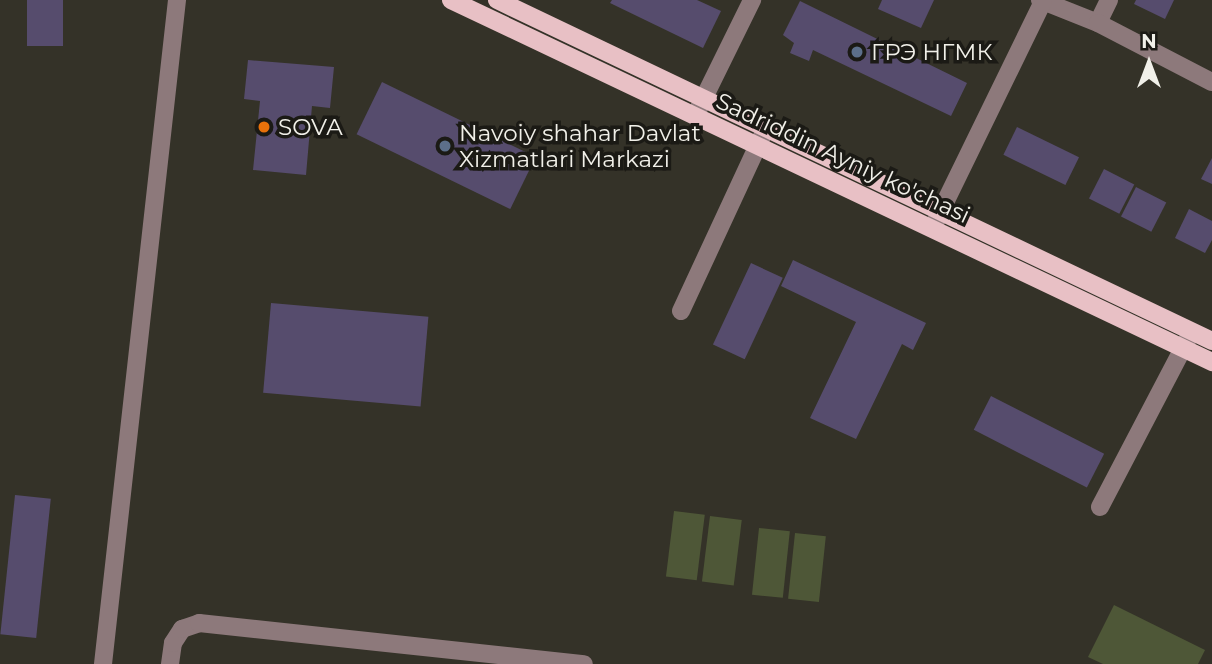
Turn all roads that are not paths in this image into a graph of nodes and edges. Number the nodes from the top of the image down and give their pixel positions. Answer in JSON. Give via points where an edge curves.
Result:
{"nodes":[{"id":1,"x":177,"y":0,"type":"edge"},
{"id":2,"x":451,"y":0,"type":"edge"},
{"id":3,"x":497,"y":0,"type":"edge"},
{"id":4,"x":752,"y":0,"type":"edge"},
{"id":5,"x":1109,"y":0,"type":"edge"},
{"id":6,"x":1042,"y":1,"type":"edge"},
{"id":7,"x":1098,"y":23,"type":"junction"},
{"id":8,"x":1212,"y":82,"type":"edge"},
{"id":9,"x":699,"y":108,"type":"junction"},
{"id":10,"x":762,"y":136,"type":"junction"},
{"id":11,"x":936,"y":220,"type":"junction"},
{"id":12,"x":681,"y":311,"type":"dead end"},
{"id":13,"x":1188,"y":340,"type":"junction"},
{"id":14,"x":1212,"y":341,"type":"edge"},
{"id":15,"x":1212,"y":362,"type":"edge"},
{"id":16,"x":1100,"y":507,"type":"dead end"},
{"id":17,"x":103,"y":664,"type":"edge"},
{"id":18,"x":170,"y":664,"type":"edge"},
{"id":19,"x":584,"y":664,"type":"edge"}],
"edges":[{"from":1,"to":17,"type":"street"},
{"from":2,"to":9,"type":"main road","name":"Sadriddin Ayniy ko'chasi"},
{"from":3,"to":9,"type":"main road","name":"Sadriddin Ayniy ko'chasi"},
{"from":4,"to":9,"type":"street"},
{"from":5,"to":7,"type":"street"},
{"from":6,"to":7,"type":"street"},
{"from":6,"to":11,"type":"street"},
{"from":7,"to":8,"type":"street"},
{"from":9,"to":10,"type":"main road","name":"Sadriddin Ayniy ko'chasi"},
{"from":10,"to":11,"type":"main road","name":"Sadriddin Ayniy ko'chasi"},
{"from":10,"to":12,"type":"street"},
{"from":11,"to":13,"type":"main road","name":"Sadriddin Ayniy ko'chasi"},
{"from":13,"to":14,"type":"main road","name":"Sadriddin Ayniy ko'chasi"},
{"from":13,"to":15,"type":"main road","name":"Sadriddin Ayniy ko'chasi"},
{"from":13,"to":16,"type":"street"},
{"from":18,"to":19,"type":"street","via":[[173,643],[183,629],[199,623]]}]}
